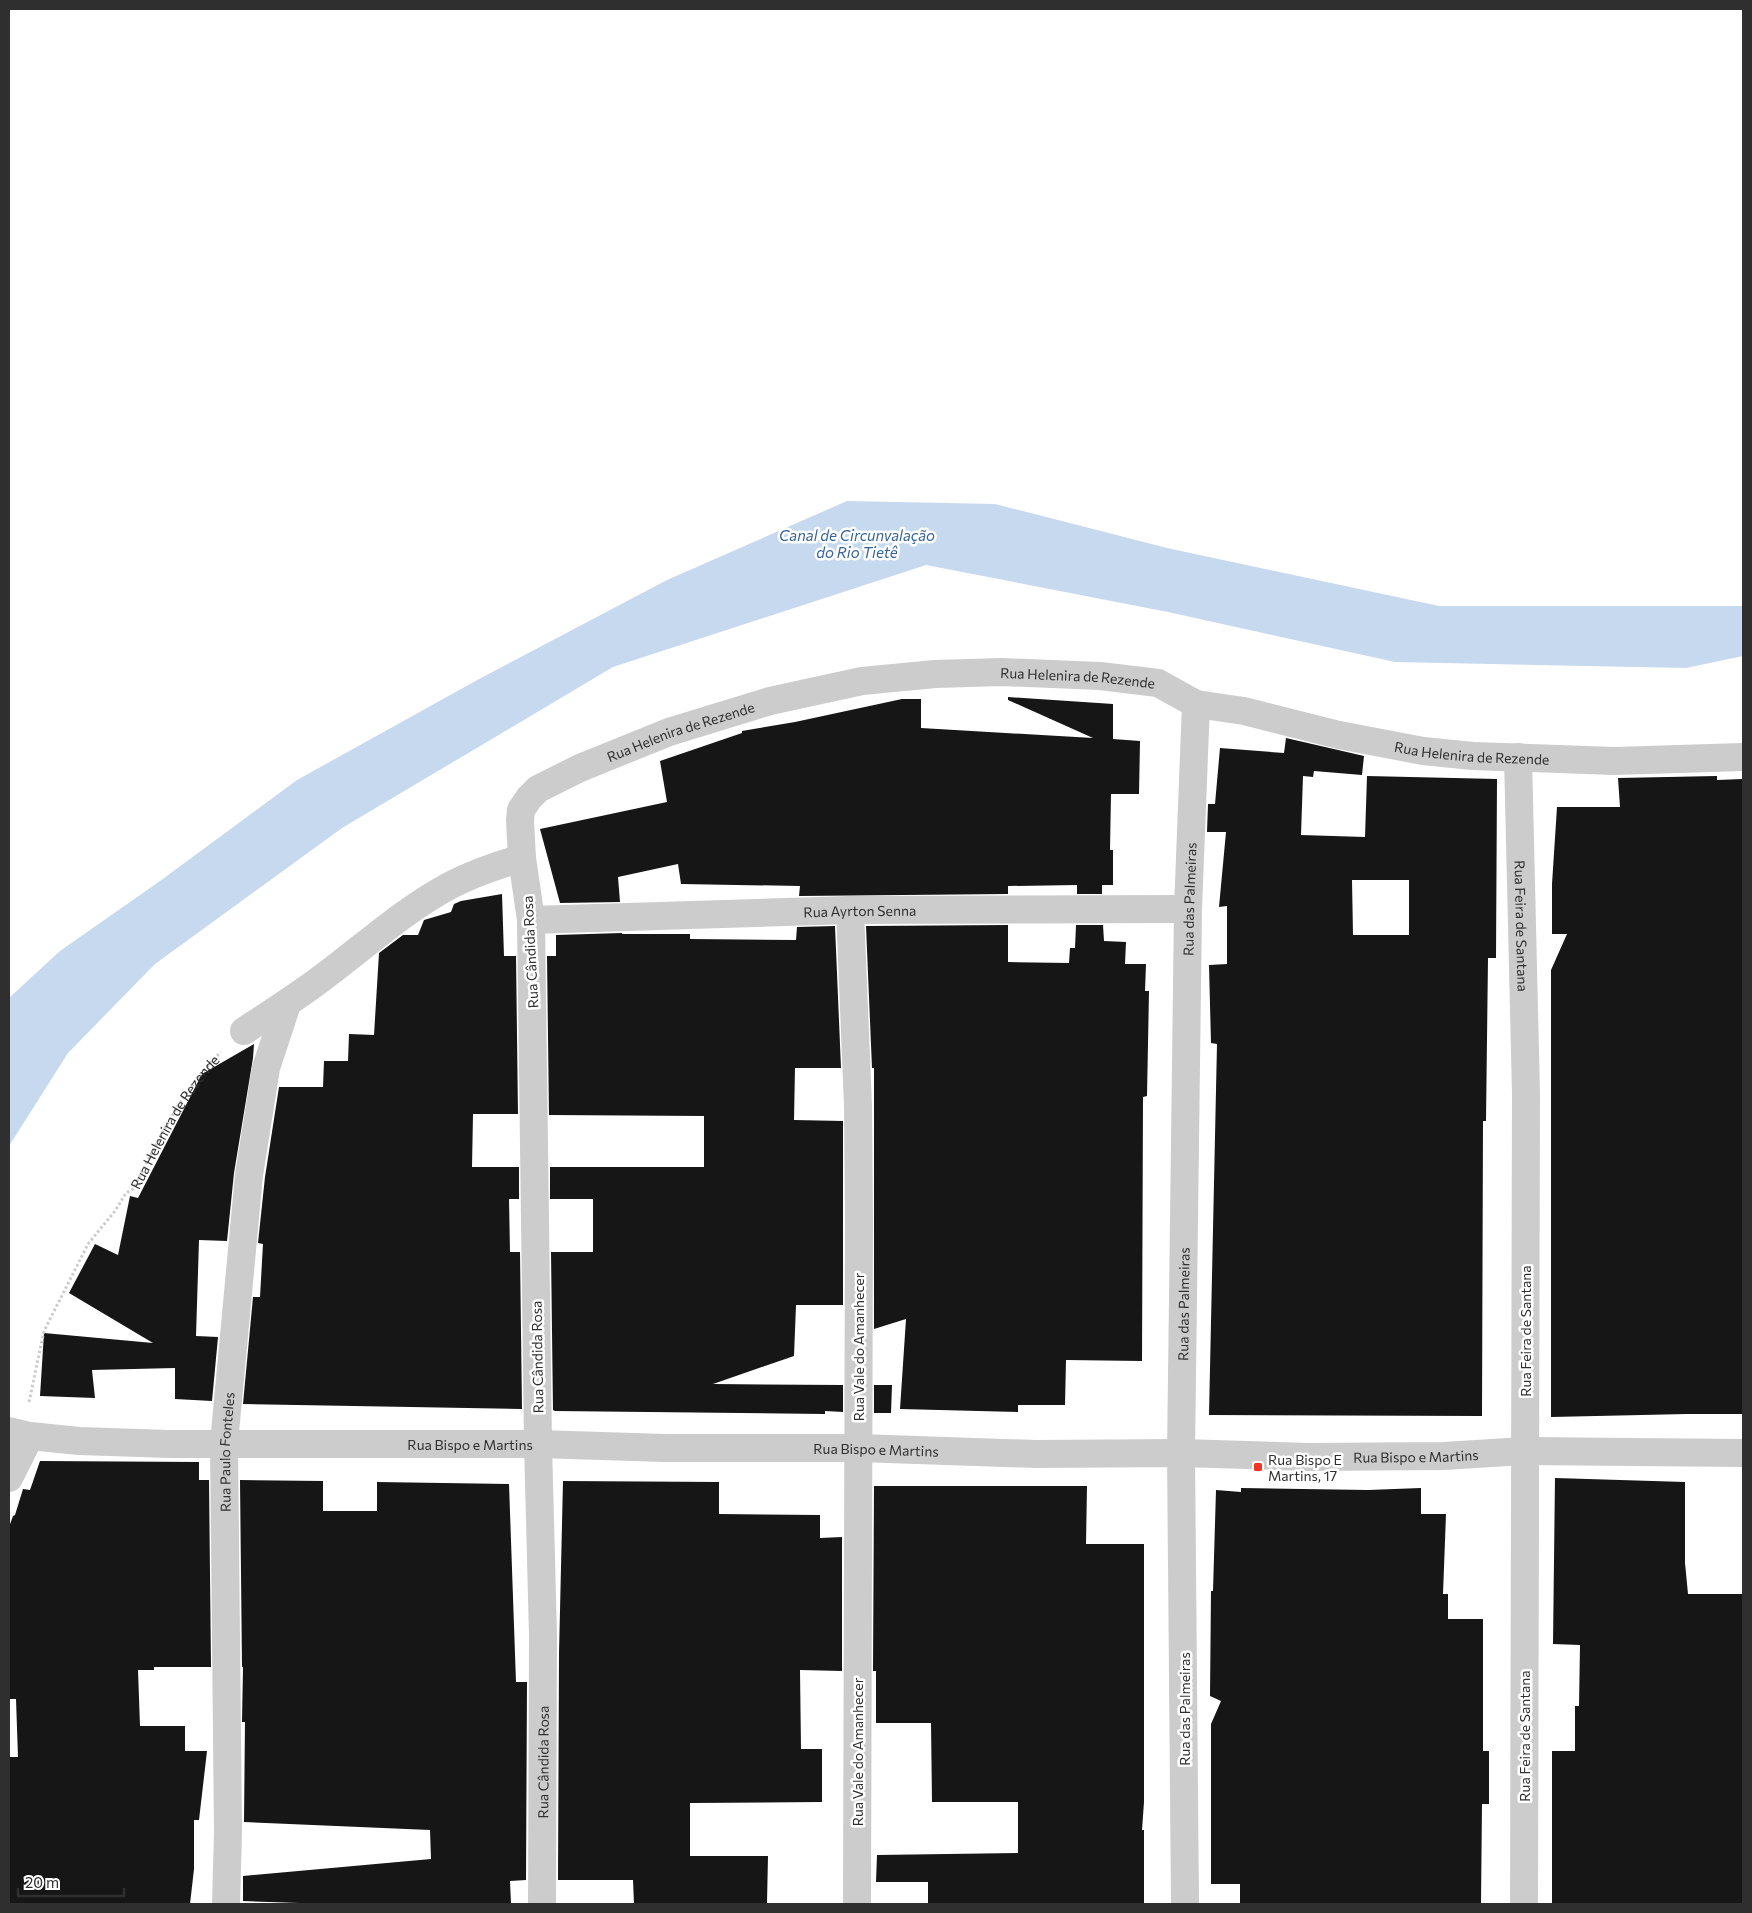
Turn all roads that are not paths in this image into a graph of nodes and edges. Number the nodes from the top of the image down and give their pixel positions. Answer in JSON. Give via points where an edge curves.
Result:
{"nodes":[{"id":1,"x":1196,"y":704,"type":"junction"},
{"id":2,"x":1518,"y":757,"type":"junction"},
{"id":3,"x":1743,"y":757,"type":"edge"},
{"id":4,"x":521,"y":810,"type":"joint"},
{"id":5,"x":522,"y":858,"type":"junction"},
{"id":6,"x":1188,"y":909,"type":"junction"},
{"id":7,"x":850,"y":910,"type":"junction"},
{"id":8,"x":531,"y":920,"type":"junction"},
{"id":9,"x":287,"y":1004,"type":"junction"},
{"id":10,"x":244,"y":1031,"type":"road end"},
{"id":11,"x":20,"y":1433,"type":"edge"},
{"id":12,"x":224,"y":1443,"type":"junction"},
{"id":13,"x":538,"y":1444,"type":"junction"},
{"id":14,"x":859,"y":1448,"type":"junction"},
{"id":15,"x":1524,"y":1451,"type":"junction"},
{"id":16,"x":1182,"y":1453,"type":"junction"},
{"id":17,"x":1743,"y":1453,"type":"edge"},
{"id":18,"x":9,"y":1478,"type":"edge"},
{"id":19,"x":226,"y":1904,"type":"edge"},
{"id":20,"x":542,"y":1904,"type":"edge"},
{"id":21,"x":857,"y":1904,"type":"edge"},
{"id":22,"x":1185,"y":1904,"type":"edge"},
{"id":23,"x":1524,"y":1904,"type":"edge"}],
"edges":[{"from":1,"to":2,"type":"street","name":"Rua Helenira de Rezende","via":[[1423,751]]},
{"from":1,"to":4,"type":"street","name":"Rua Helenira de Rezende","via":[[1158,683],[1100,676],[1002,672],[862,681],[770,701],[669,732],[538,789]]},
{"from":1,"to":6,"type":"street","name":"Rua das Palmeiras"},
{"from":2,"to":3,"type":"street","name":"Rua Helenira de Rezende","via":[[1614,760]]},
{"from":2,"to":15,"type":"street","name":"Rua Feira de Santana","via":[[1526,1094]]},
{"from":4,"to":5,"type":"street","name":"Rua Cândida Rosa"},
{"from":5,"to":8,"type":"street","name":"Rua Cândida Rosa"},
{"from":5,"to":9,"type":"street","via":[[452,884],[427,899]]},
{"from":6,"to":7,"type":"street","name":"Rua Ayrton Senna"},
{"from":6,"to":16,"type":"street","name":"Rua das Palmeiras"},
{"from":7,"to":8,"type":"street","name":"Rua Ayrton Senna"},
{"from":7,"to":14,"type":"street","name":"Rua Vale do Amanhecer","via":[[858,1106]]},
{"from":8,"to":13,"type":"street","name":"Rua Cândida Rosa"},
{"from":9,"to":10,"type":"street"},
{"from":9,"to":12,"type":"street","name":"Rua Paulo Fonteles","via":[[266,1068],[249,1176]]},
{"from":11,"to":12,"type":"street","name":"Rua Bispo e Martins","via":[[80,1440]]},
{"from":11,"to":18,"type":"street"},
{"from":12,"to":13,"type":"street","name":"Rua Bispo e Martins"},
{"from":12,"to":19,"type":"street","name":"Rua Paulo Fonteles"},
{"from":13,"to":14,"type":"street","name":"Rua Bispo e Martins"},
{"from":13,"to":20,"type":"street","name":"Rua Cândida Rosa","via":[[543,1634]]},
{"from":14,"to":16,"type":"street","name":"Rua Bispo e Martins","via":[[1036,1454]]},
{"from":14,"to":21,"type":"street","name":"Rua Vale do Amanhecer"},
{"from":15,"to":16,"type":"street","name":"Rua Bispo e Martins","via":[[1444,1456],[1308,1457]]},
{"from":15,"to":17,"type":"street","name":"Rua Bispo e Martins"},
{"from":15,"to":23,"type":"street","name":"Rua Feira de Santana"},
{"from":16,"to":22,"type":"street","name":"Rua das Palmeiras"}]}
